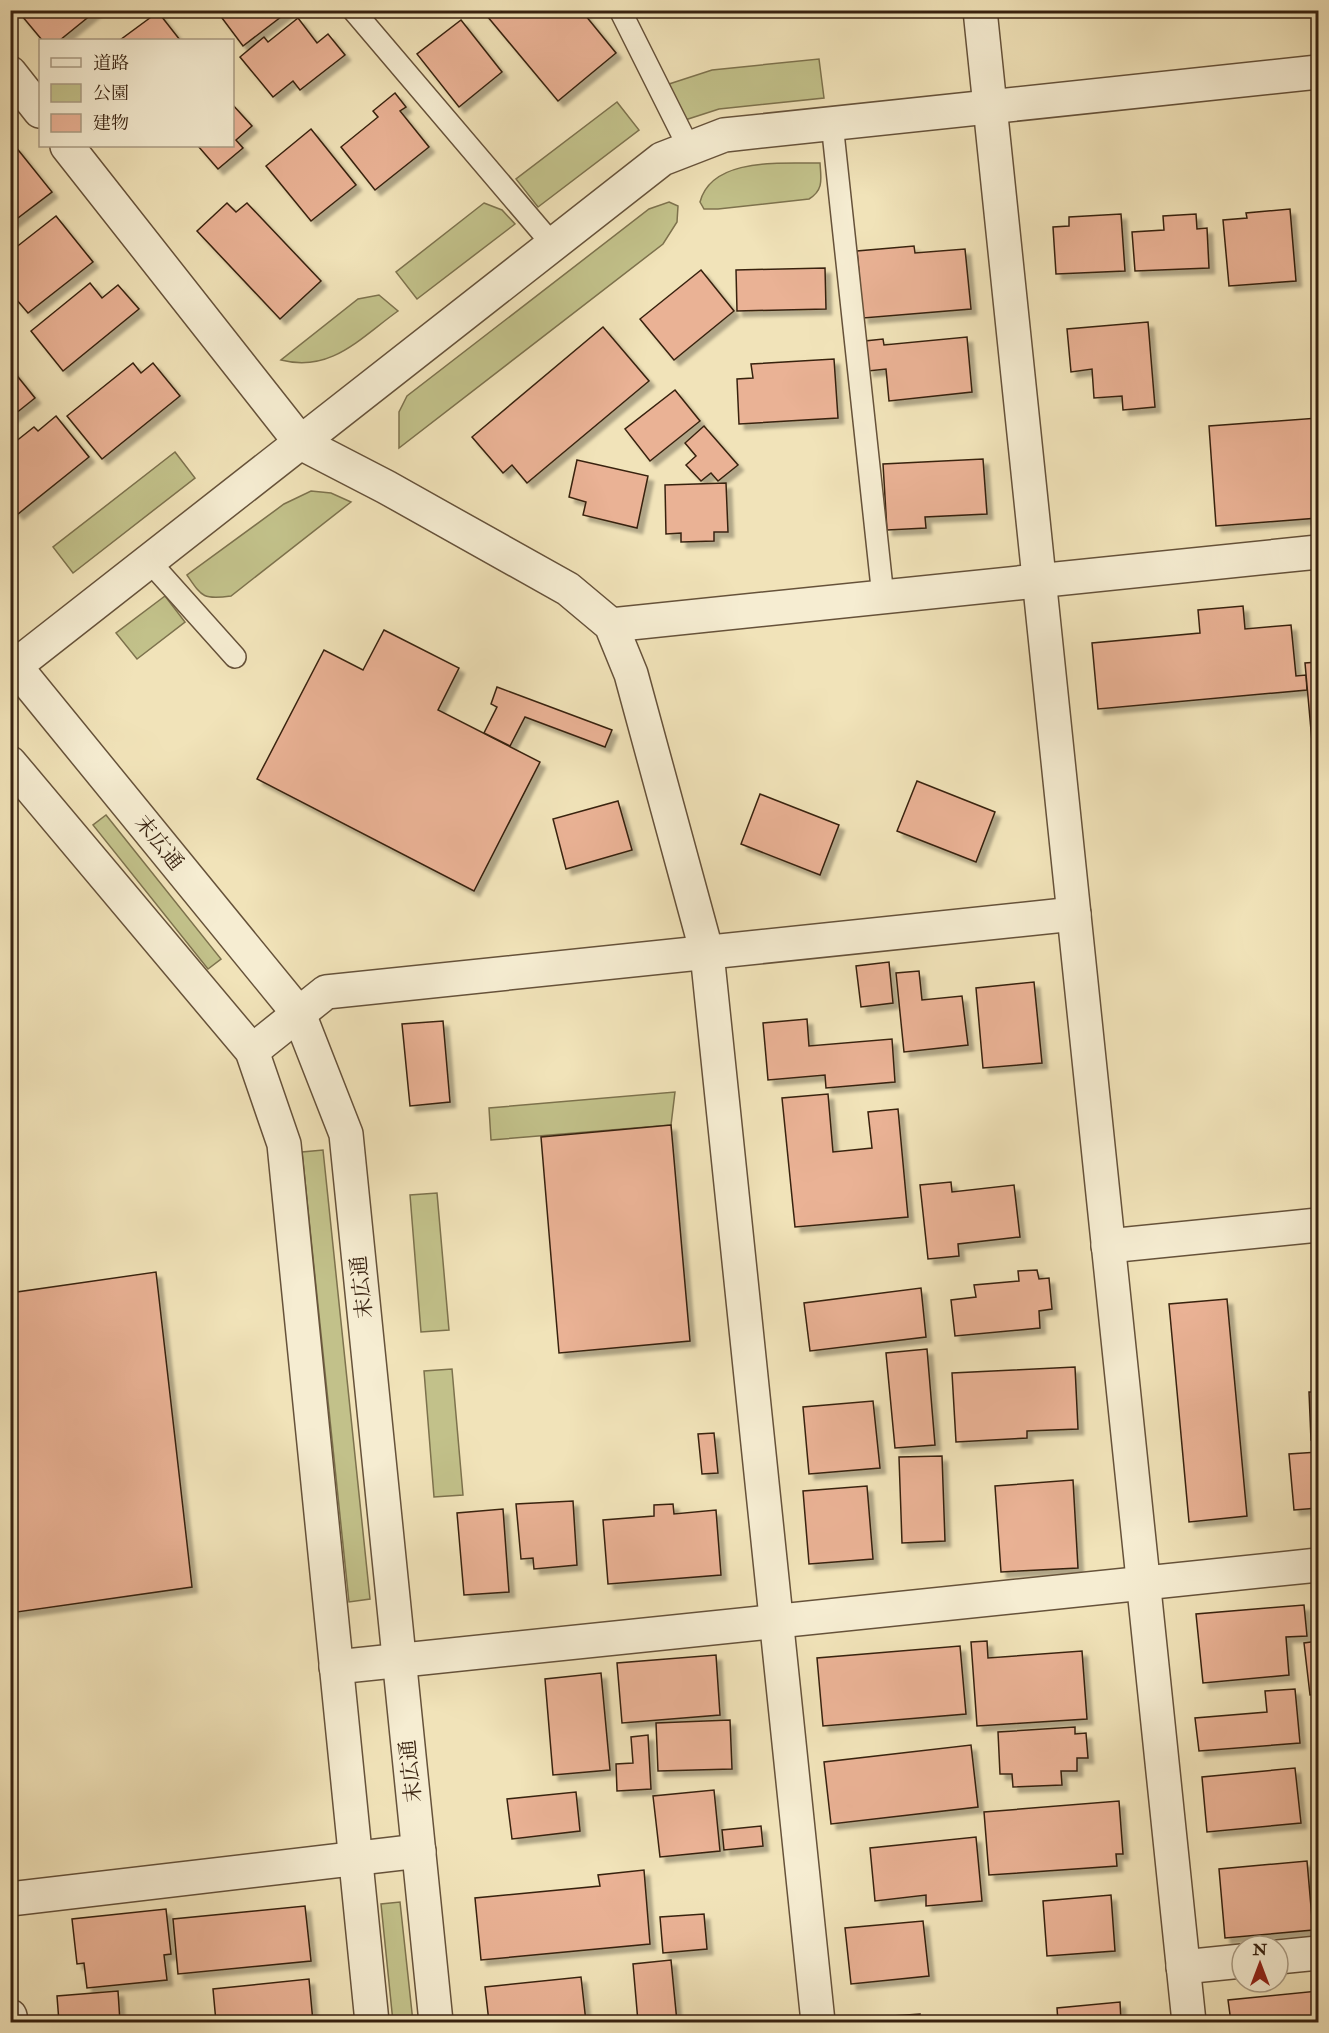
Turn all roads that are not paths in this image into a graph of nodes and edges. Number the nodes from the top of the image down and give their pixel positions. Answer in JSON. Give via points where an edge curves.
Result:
{"nodes":[{"id":1,"x":353,"y":10,"type":"edge"},
{"id":2,"x":620,"y":10,"type":"edge"},
{"id":3,"x":980,"y":10,"type":"edge"},
{"id":4,"x":1318,"y":72,"type":"edge"},
{"id":5,"x":10,"y":74,"type":"edge"},
{"id":6,"x":990,"y":108,"type":"junction"},
{"id":7,"x":39,"y":110,"type":"edge"},
{"id":8,"x":832,"y":123,"type":"junction"},
{"id":9,"x":69,"y":147,"type":"edge"},
{"id":10,"x":688,"y":147,"type":"junction"},
{"id":11,"x":553,"y":245,"type":"junction"},
{"id":12,"x":301,"y":443,"type":"junction"},
{"id":13,"x":1318,"y":552,"type":"edge"},
{"id":14,"x":149,"y":561,"type":"junction"},
{"id":15,"x":1039,"y":581,"type":"junction"},
{"id":16,"x":883,"y":597,"type":"junction"},
{"id":17,"x":611,"y":625,"type":"junction"},
{"id":18,"x":235,"y":657,"type":"dead end"},
{"id":19,"x":12,"y":665,"type":"edge"},
{"id":20,"x":10,"y":762,"type":"edge"},
{"id":21,"x":1074,"y":914,"type":"junction"},
{"id":22,"x":707,"y":952,"type":"junction"},
{"id":23,"x":299,"y":1014,"type":"junction"},
{"id":24,"x":252,"y":1051,"type":"junction"},
{"id":25,"x":1318,"y":1225,"type":"edge"},
{"id":26,"x":1108,"y":1246,"type":"junction"},
{"id":27,"x":1318,"y":1565,"type":"edge"},
{"id":28,"x":1143,"y":1583,"type":"junction"},
{"id":29,"x":776,"y":1621,"type":"junction"},
{"id":30,"x":399,"y":1660,"type":"junction"},
{"id":31,"x":336,"y":1667,"type":"junction"},
{"id":32,"x":419,"y":1851,"type":"junction"},
{"id":33,"x":356,"y":1859,"type":"junction"},
{"id":34,"x":10,"y":1899,"type":"edge"},
{"id":35,"x":1318,"y":1953,"type":"edge"},
{"id":36,"x":1290,"y":1956,"type":"edge"},
{"id":37,"x":1230,"y":1962,"type":"edge"},
{"id":38,"x":1183,"y":1967,"type":"junction"},
{"id":39,"x":10,"y":2016,"type":"edge"},
{"id":40,"x":11,"y":2022,"type":"edge"},
{"id":41,"x":372,"y":2022,"type":"edge"},
{"id":42,"x":436,"y":2022,"type":"edge"},
{"id":43,"x":818,"y":2022,"type":"edge"},
{"id":44,"x":1189,"y":2022,"type":"edge"}],
"edges":[{"from":1,"to":11,"type":"lane"},
{"from":2,"to":10,"type":"lane"},
{"from":3,"to":6,"type":"street"},
{"from":4,"to":6,"type":"street"},
{"from":5,"to":7,"type":"street"},
{"from":6,"to":8,"type":"street"},
{"from":6,"to":15,"type":"street"},
{"from":8,"to":10,"type":"street","via":[[724,135]]},
{"from":8,"to":16,"type":"lane"},
{"from":9,"to":12,"type":"street"},
{"from":10,"to":11,"type":"street","via":[[662,159]]},
{"from":11,"to":12,"type":"street"},
{"from":12,"to":14,"type":"street"},
{"from":12,"to":17,"type":"street","via":[[568,589]]},
{"from":13,"to":15,"type":"street"},
{"from":14,"to":18,"type":"lane"},
{"from":14,"to":19,"type":"street"},
{"from":15,"to":16,"type":"street"},
{"from":15,"to":21,"type":"street"},
{"from":16,"to":17,"type":"street"},
{"from":17,"to":22,"type":"street","via":[[631,674]]},
{"from":19,"to":23,"type":"street","name":"末広通"},
{"from":20,"to":24,"type":"street"},
{"from":21,"to":22,"type":"street"},
{"from":21,"to":26,"type":"street"},
{"from":22,"to":23,"type":"street","via":[[326,992]]},
{"from":22,"to":29,"type":"street"},
{"from":23,"to":24,"type":"street"},
{"from":23,"to":30,"type":"street","name":"末広通","via":[[346,1134]]},
{"from":24,"to":31,"type":"street","via":[[284,1144]]},
{"from":25,"to":26,"type":"street"},
{"from":26,"to":28,"type":"street"},
{"from":27,"to":28,"type":"street"},
{"from":28,"to":29,"type":"street"},
{"from":28,"to":38,"type":"street"},
{"from":29,"to":30,"type":"street"},
{"from":29,"to":43,"type":"street"},
{"from":30,"to":31,"type":"street"},
{"from":30,"to":32,"type":"street","name":"末広通"},
{"from":31,"to":33,"type":"street"},
{"from":32,"to":33,"type":"street"},
{"from":32,"to":42,"type":"street","name":"末広通"},
{"from":33,"to":34,"type":"street"},
{"from":33,"to":41,"type":"street"},
{"from":35,"to":36,"type":"street"},
{"from":37,"to":38,"type":"street"},
{"from":38,"to":44,"type":"street"},
{"from":39,"to":40,"type":"street"}]}
